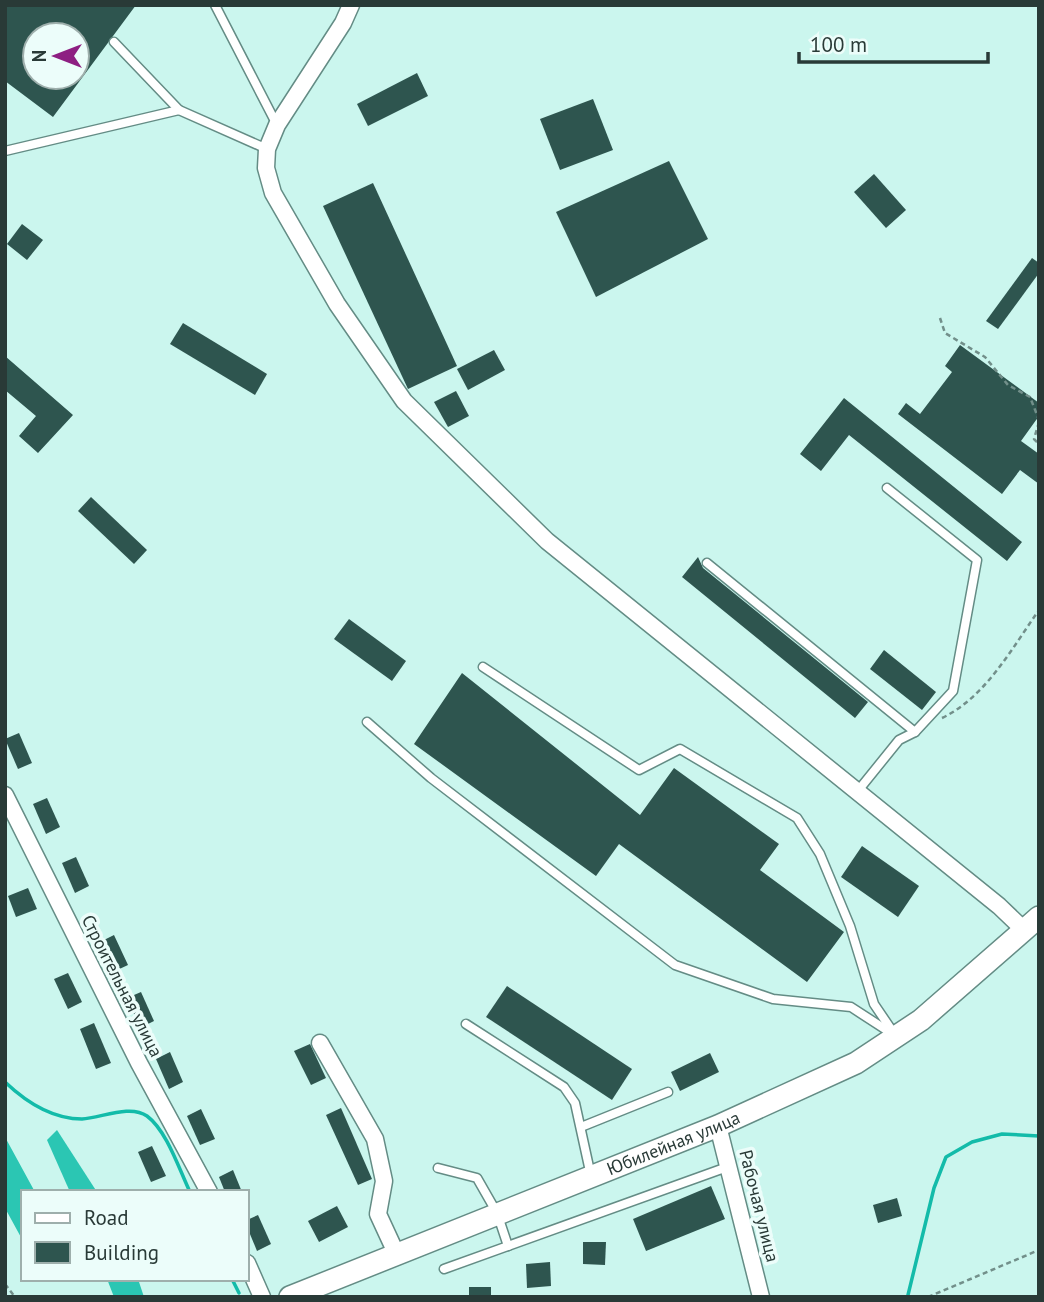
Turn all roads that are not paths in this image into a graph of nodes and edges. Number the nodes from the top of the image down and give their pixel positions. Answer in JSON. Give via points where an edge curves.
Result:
{"nodes":[{"id":1,"x":215,"y":5,"type":"edge"},
{"id":2,"x":351,"y":5,"type":"edge"},
{"id":3,"x":114,"y":42,"type":"dead end"},
{"id":4,"x":179,"y":110,"type":"junction"},
{"id":5,"x":276,"y":125,"type":"junction"},
{"id":6,"x":267,"y":149,"type":"junction"},
{"id":7,"x":5,"y":151,"type":"edge"},
{"id":8,"x":887,"y":488,"type":"dead end"},
{"id":9,"x":707,"y":563,"type":"dead end"},
{"id":10,"x":483,"y":667,"type":"dead end"},
{"id":11,"x":366,"y":722,"type":"dead end"},
{"id":12,"x":915,"y":732,"type":"junction"},
{"id":13,"x":857,"y":792,"type":"junction"},
{"id":14,"x":5,"y":795,"type":"edge"},
{"id":15,"x":1032,"y":924,"type":"edge"},
{"id":16,"x":466,"y":1024,"type":"dead end"},
{"id":17,"x":897,"y":1037,"type":"junction"},
{"id":18,"x":320,"y":1043,"type":"dead end"},
{"id":19,"x":668,"y":1092,"type":"dead end"},
{"id":20,"x":581,"y":1126,"type":"junction"},
{"id":21,"x":718,"y":1126,"type":"junction"},
{"id":22,"x":730,"y":1166,"type":"junction"},
{"id":23,"x":438,"y":1168,"type":"dead end"},
{"id":24,"x":592,"y":1176,"type":"junction"},
{"id":25,"x":208,"y":1190,"type":"edge"},
{"id":26,"x":497,"y":1213,"type":"junction"},
{"id":27,"x":508,"y":1246,"type":"junction"},
{"id":28,"x":396,"y":1253,"type":"junction"},
{"id":29,"x":248,"y":1265,"type":"edge"},
{"id":30,"x":444,"y":1269,"type":"dead end"},
{"id":31,"x":262,"y":1297,"type":"edge"},
{"id":32,"x":290,"y":1297,"type":"edge"},
{"id":33,"x":761,"y":1297,"type":"edge"}],
"edges":[{"from":1,"to":5,"type":"lane"},
{"from":2,"to":5,"type":"street"},
{"from":3,"to":4,"type":"lane"},
{"from":4,"to":6,"type":"lane"},
{"from":4,"to":7,"type":"lane"},
{"from":5,"to":6,"type":"street"},
{"from":6,"to":13,"type":"street","via":[[266,168],[273,193],[337,304],[404,401],[547,541]]},
{"from":8,"to":12,"type":"lane","via":[[977,560],[953,691]]},
{"from":9,"to":12,"type":"lane"},
{"from":10,"to":17,"type":"lane","via":[[639,770],[680,749],[797,818],[825,866],[850,926],[874,1004]]},
{"from":11,"to":17,"type":"lane","via":[[431,778],[675,965],[773,999],[851,1007]]},
{"from":12,"to":13,"type":"lane","via":[[899,740]]},
{"from":13,"to":15,"type":"street","via":[[999,906]]},
{"from":14,"to":25,"type":"street","name":"Строительная улица"},
{"from":15,"to":17,"type":"main road","name":"Юбилейная улица"},
{"from":16,"to":20,"type":"lane","via":[[564,1087]]},
{"from":17,"to":21,"type":"main road","name":"Юбилейная улица","via":[[856,1063]]},
{"from":18,"to":28,"type":"street","via":[[374,1139],[384,1181],[378,1214]]},
{"from":19,"to":20,"type":"lane"},
{"from":20,"to":24,"type":"lane"},
{"from":21,"to":22,"type":"street","name":"Рабочая улица"},
{"from":21,"to":24,"type":"main road","name":"Юбилейная улица"},
{"from":22,"to":27,"type":"lane"},
{"from":22,"to":33,"type":"street","name":"Рабочая улица"},
{"from":23,"to":26,"type":"lane","via":[[477,1178]]},
{"from":24,"to":26,"type":"main road","name":"Юбилейная улица"},
{"from":26,"to":27,"type":"lane"},
{"from":26,"to":28,"type":"main road","name":"Юбилейная улица"},
{"from":27,"to":30,"type":"lane"},
{"from":28,"to":32,"type":"main road","name":"Юбилейная улица"},
{"from":29,"to":31,"type":"street"}]}
